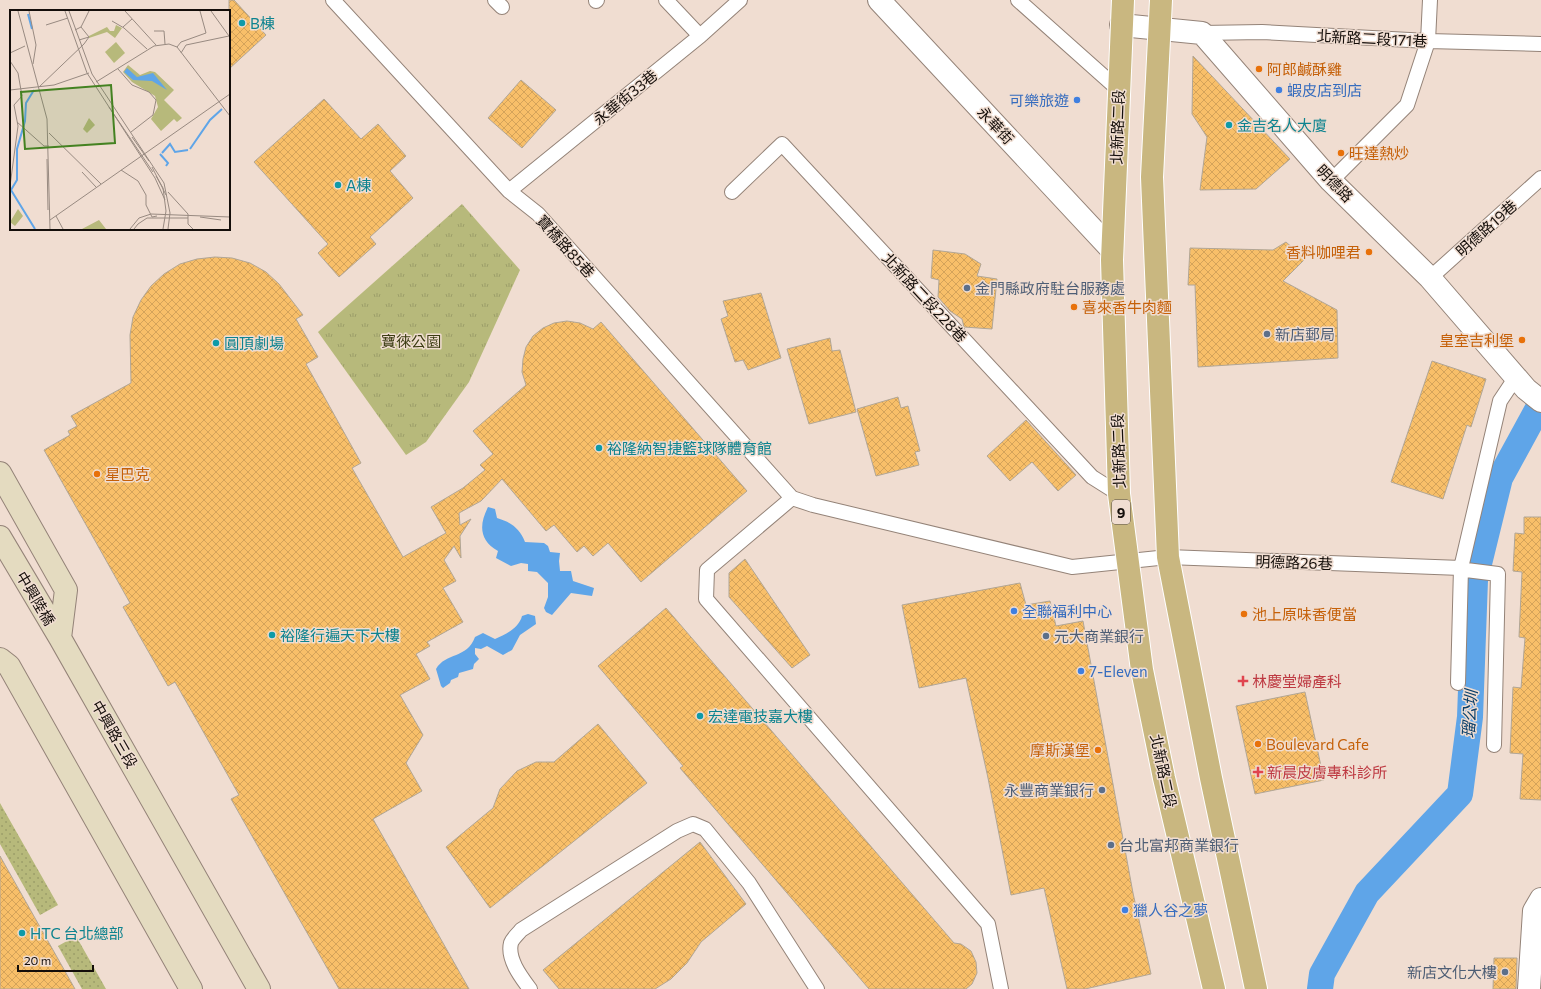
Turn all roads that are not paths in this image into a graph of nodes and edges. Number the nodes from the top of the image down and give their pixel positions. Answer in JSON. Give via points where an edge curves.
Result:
{"nodes":[{"id":1,"x":333,"y":0,"type":"edge"},
{"id":2,"x":666,"y":0,"type":"edge"},
{"id":3,"x":740,"y":0,"type":"edge"},
{"id":4,"x":879,"y":0,"type":"edge"},
{"id":5,"x":1018,"y":0,"type":"edge"},
{"id":6,"x":1123,"y":0,"type":"edge"},
{"id":7,"x":1161,"y":0,"type":"edge"},
{"id":8,"x":1430,"y":0,"type":"edge"},
{"id":9,"x":1121,"y":25,"type":"junction"},
{"id":10,"x":1159,"y":28,"type":"junction"},
{"id":11,"x":1202,"y":33,"type":"junction"},
{"id":12,"x":700,"y":36,"type":"junction"},
{"id":13,"x":1428,"y":41,"type":"junction"},
{"id":14,"x":1541,"y":44,"type":"edge"},
{"id":15,"x":1119,"y":90,"type":"junction"},
{"id":16,"x":1541,"y":178,"type":"edge"},
{"id":17,"x":1331,"y":181,"type":"junction"},
{"id":18,"x":509,"y":192,"type":"junction"},
{"id":19,"x":732,"y":192,"type":"dead end"},
{"id":20,"x":1112,"y":250,"type":"junction"},
{"id":21,"x":1430,"y":278,"type":"junction"},
{"id":22,"x":1528,"y":389,"type":"edge"},
{"id":23,"x":0,"y":473,"type":"edge"},
{"id":24,"x":1119,"y":494,"type":"junction"},
{"id":25,"x":792,"y":498,"type":"junction"},
{"id":26,"x":0,"y":537,"type":"edge"},
{"id":27,"x":1168,"y":557,"type":"junction"},
{"id":28,"x":1128,"y":561,"type":"junction"},
{"id":29,"x":1463,"y":569,"type":"junction"},
{"id":30,"x":60,"y":638,"type":"junction"},
{"id":31,"x":0,"y":646,"type":"edge"},
{"id":32,"x":5,"y":662,"type":"edge"},
{"id":33,"x":1458,"y":683,"type":"dead end"},
{"id":34,"x":1494,"y":745,"type":"dead end"},
{"id":35,"x":1541,"y":899,"type":"edge"},
{"id":36,"x":191,"y":989,"type":"edge"},
{"id":37,"x":259,"y":989,"type":"edge"},
{"id":38,"x":530,"y":989,"type":"edge"},
{"id":39,"x":817,"y":989,"type":"edge"},
{"id":40,"x":1001,"y":989,"type":"edge"},
{"id":41,"x":1214,"y":989,"type":"edge"},
{"id":42,"x":1256,"y":989,"type":"edge"},
{"id":43,"x":1530,"y":989,"type":"edge"}],
"edges":[{"from":1,"to":18,"type":"lane","name":"寶橋路85巷"},
{"from":2,"to":12,"type":"lane"},
{"from":3,"to":12,"type":"lane","name":"永華街33巷"},
{"from":4,"to":20,"type":"street","name":"永華街"},
{"from":5,"to":15,"type":"lane"},
{"from":6,"to":9,"type":"main road","name":"北新路二段","number":"9"},
{"from":7,"to":10,"type":"main road"},
{"from":8,"to":13,"type":"lane"},
{"from":9,"to":10,"type":"street"},
{"from":9,"to":15,"type":"main road","name":"北新路二段","number":"9"},
{"from":10,"to":11,"type":"street"},
{"from":10,"to":27,"type":"main road","via":[[1152,177]]},
{"from":11,"to":13,"type":"lane","name":"北新路二段171巷","via":[[1262,32]]},
{"from":11,"to":17,"type":"street","name":"明德路"},
{"from":12,"to":18,"type":"lane","name":"永華街33巷"},
{"from":13,"to":14,"type":"lane","name":"北新路二段171巷"},
{"from":13,"to":17,"type":"lane","via":[[1407,105]]},
{"from":15,"to":20,"type":"main road","name":"北新路二段","number":"9"},
{"from":16,"to":21,"type":"lane","name":"明德路19巷"},
{"from":17,"to":21,"type":"street","name":"明德路"},
{"from":18,"to":25,"type":"lane","name":"寶橋路85巷","via":[[538,214]]},
{"from":19,"to":24,"type":"lane","name":"北新路二段228巷","via":[[782,144],[1092,477]]},
{"from":20,"to":24,"type":"main road","name":"北新路二段","number":"9"},
{"from":21,"to":22,"type":"street","name":"明德路"},
{"from":22,"to":29,"type":"lane","via":[[1500,401]]},
{"from":23,"to":30,"type":"street","via":[[66,590]]},
{"from":24,"to":28,"type":"main road","name":"北新路二段","number":"9"},
{"from":25,"to":28,"type":"lane","name":"明德路26巷","via":[[1072,566]]},
{"from":25,"to":40,"type":"lane","via":[[707,570],[706,599],[988,924]]},
{"from":26,"to":30,"type":"street","name":"中興陸橋"},
{"from":27,"to":28,"type":"lane","name":"明德路26巷"},
{"from":27,"to":29,"type":"lane","name":"明德路26巷"},
{"from":27,"to":42,"type":"main road"},
{"from":28,"to":41,"type":"main road","name":"北新路二段","number":"9","via":[[1142,670]]},
{"from":29,"to":33,"type":"lane"},
{"from":29,"to":34,"type":"lane","name":"明德路26巷","via":[[1498,574]]},
{"from":30,"to":37,"type":"street","name":"中興路三段"},
{"from":31,"to":32,"type":"street"},
{"from":32,"to":36,"type":"street"},
{"from":35,"to":43,"type":"street","via":[[1534,911]]},
{"from":38,"to":39,"type":"lane","via":[[519,973],[510,952],[512,942],[521,930],[677,831],[693,824],[705,829],[749,883]]}]}
